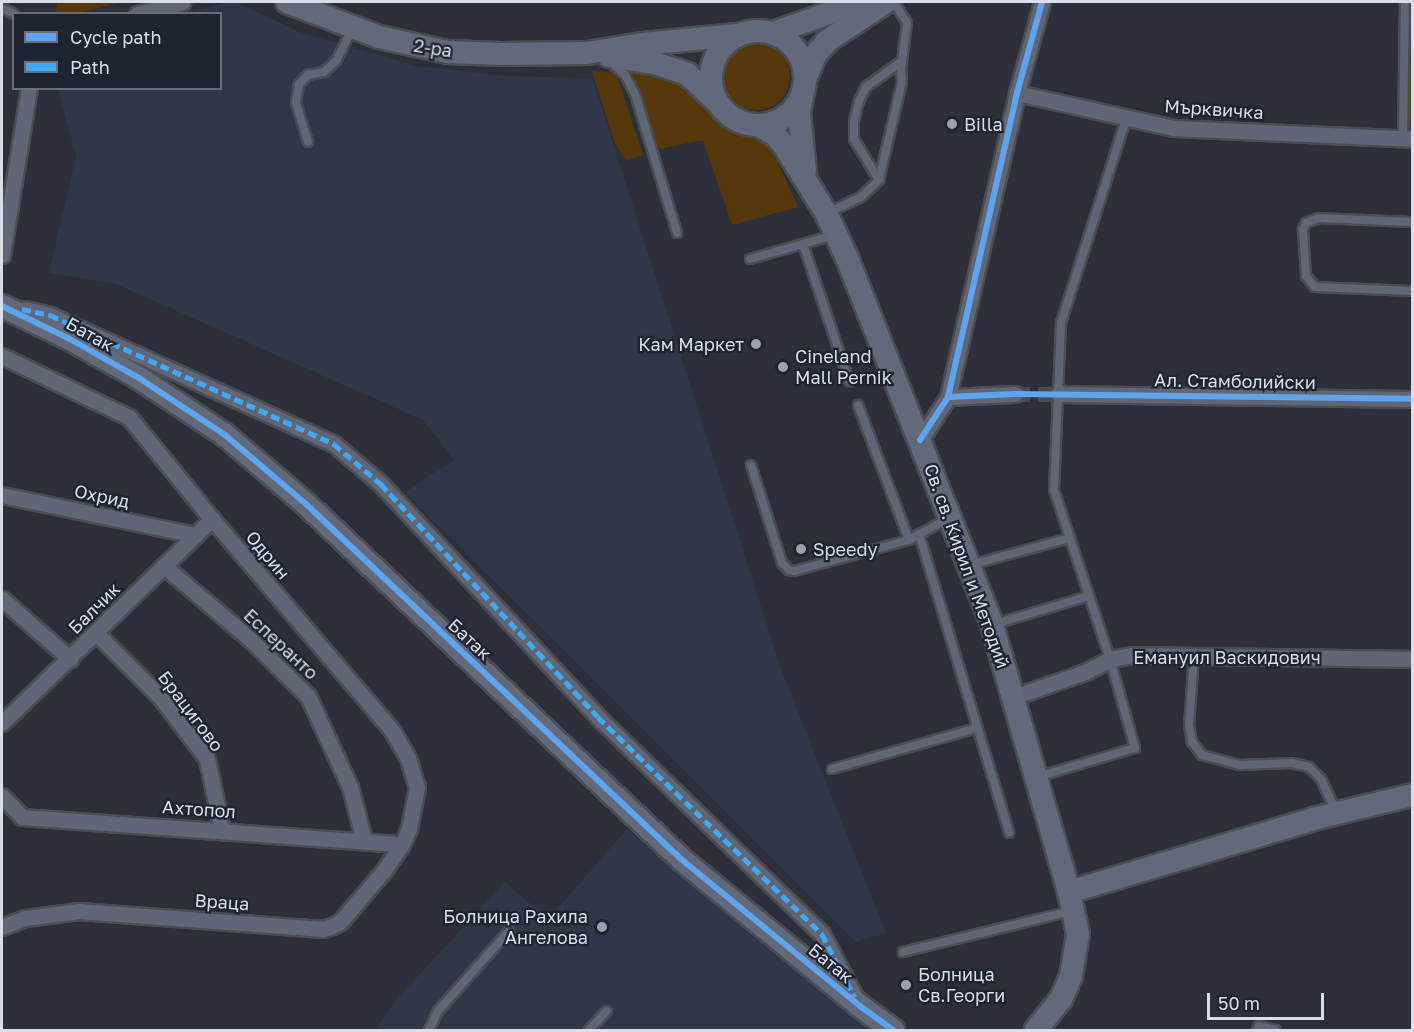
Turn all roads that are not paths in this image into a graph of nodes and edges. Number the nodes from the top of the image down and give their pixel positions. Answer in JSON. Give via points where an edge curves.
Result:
{"nodes":[{"id":1,"x":182,"y":2,"type":"edge"},
{"id":2,"x":287,"y":2,"type":"edge"},
{"id":3,"x":853,"y":2,"type":"edge"},
{"id":4,"x":886,"y":2,"type":"edge"},
{"id":5,"x":894,"y":2,"type":"edge"},
{"id":6,"x":1042,"y":2,"type":"edge"},
{"id":7,"x":1405,"y":2,"type":"edge"},
{"id":8,"x":144,"y":12,"type":"edge"},
{"id":9,"x":353,"y":28,"type":"junction"},
{"id":10,"x":773,"y":33,"type":"junction"},
{"id":11,"x":738,"y":35,"type":"junction"},
{"id":12,"x":587,"y":53,"type":"junction"},
{"id":13,"x":902,"y":60,"type":"junction"},
{"id":14,"x":804,"y":87,"type":"junction"},
{"id":15,"x":29,"y":90,"type":"edge"},
{"id":16,"x":1017,"y":93,"type":"junction"},
{"id":17,"x":717,"y":103,"type":"junction"},
{"id":18,"x":1126,"y":118,"type":"junction"},
{"id":19,"x":760,"y":126,"type":"junction"},
{"id":20,"x":1408,"y":139,"type":"edge"},
{"id":21,"x":308,"y":142,"type":"dead end"},
{"id":22,"x":806,"y":178,"type":"junction"},
{"id":23,"x":879,"y":180,"type":"junction"},
{"id":24,"x":826,"y":213,"type":"junction"},
{"id":25,"x":1410,"y":222,"type":"dead end"},
{"id":26,"x":677,"y":232,"type":"dead end"},
{"id":27,"x":836,"y":234,"type":"junction"},
{"id":28,"x":803,"y":244,"type":"junction"},
{"id":29,"x":2,"y":255,"type":"edge"},
{"id":30,"x":750,"y":259,"type":"dead end"},
{"id":31,"x":1413,"y":291,"type":"edge"},
{"id":32,"x":2,"y":305,"type":"edge"},
{"id":33,"x":2,"y":356,"type":"edge"},
{"id":34,"x":849,"y":381,"type":"dead end"},
{"id":35,"x":1015,"y":394,"type":"tunnel mouth"},
{"id":36,"x":1058,"y":394,"type":"junction"},
{"id":37,"x":948,"y":397,"type":"junction"},
{"id":38,"x":1413,"y":399,"type":"edge"},
{"id":39,"x":858,"y":405,"type":"dead end"},
{"id":40,"x":920,"y":440,"type":"junction"},
{"id":41,"x":751,"y":465,"type":"dead end"},
{"id":42,"x":2,"y":495,"type":"edge"},
{"id":43,"x":951,"y":517,"type":"junction"},
{"id":44,"x":212,"y":519,"type":"junction"},
{"id":45,"x":919,"y":534,"type":"junction"},
{"id":46,"x":195,"y":536,"type":"junction"},
{"id":47,"x":1070,"y":538,"type":"junction"},
{"id":48,"x":909,"y":540,"type":"junction"},
{"id":49,"x":969,"y":565,"type":"junction"},
{"id":50,"x":164,"y":566,"type":"junction"},
{"id":51,"x":1089,"y":596,"type":"junction"},
{"id":52,"x":2,"y":599,"type":"edge"},
{"id":53,"x":992,"y":625,"type":"junction"},
{"id":54,"x":96,"y":633,"type":"junction"},
{"id":55,"x":1194,"y":656,"type":"junction"},
{"id":56,"x":70,"y":659,"type":"junction"},
{"id":57,"x":1110,"y":659,"type":"junction"},
{"id":58,"x":1413,"y":659,"type":"edge"},
{"id":59,"x":1012,"y":697,"type":"junction"},
{"id":60,"x":2,"y":723,"type":"edge"},
{"id":61,"x":977,"y":728,"type":"junction"},
{"id":62,"x":832,"y":769,"type":"dead end"},
{"id":63,"x":1034,"y":777,"type":"junction"},
{"id":64,"x":1413,"y":795,"type":"edge"},
{"id":65,"x":2,"y":796,"type":"edge"},
{"id":66,"x":1337,"y":813,"type":"junction"},
{"id":67,"x":222,"y":830,"type":"junction"},
{"id":68,"x":1009,"y":833,"type":"dead end"},
{"id":69,"x":364,"y":840,"type":"junction"},
{"id":70,"x":402,"y":844,"type":"junction"},
{"id":71,"x":1071,"y":901,"type":"junction"},
{"id":72,"x":2,"y":927,"type":"edge"},
{"id":73,"x":509,"y":931,"type":"dead end"},
{"id":74,"x":903,"y":952,"type":"dead end"},
{"id":75,"x":860,"y":1006,"type":"junction"},
{"id":76,"x":607,"y":1011,"type":"dead end"},
{"id":77,"x":429,"y":1030,"type":"edge"},
{"id":78,"x":589,"y":1030,"type":"edge"},
{"id":79,"x":893,"y":1030,"type":"edge"},
{"id":80,"x":1036,"y":1030,"type":"edge"},
{"id":81,"x":1257,"y":1030,"type":"edge"},
{"id":82,"x":1276,"y":1030,"type":"edge"}],
"edges":[{"from":1,"to":8,"type":"street"},
{"from":2,"to":9,"type":"main road","name":"2-ра"},
{"from":3,"to":10,"type":"main road"},
{"from":4,"to":14,"type":"main road","name":"Св. св. Кирил и Методий","via":[[827,41],[815,55]]},
{"from":5,"to":13,"type":"lane","via":[[907,23]]},
{"from":6,"to":16,"type":"street"},
{"from":7,"to":20,"type":"lane"},
{"from":9,"to":12,"type":"main road","name":"2-ра","via":[[448,51]]},
{"from":9,"to":21,"type":"lane","via":[[336,61],[324,72],[308,75],[299,84],[296,103]]},
{"from":10,"to":11,"type":"main road"},
{"from":10,"to":14,"type":"main road","via":[[797,51],[803,65]]},
{"from":11,"to":12,"type":"main road","name":"2-ра"},
{"from":11,"to":17,"type":"main road","via":[[720,51],[711,72],[711,88]]},
{"from":12,"to":17,"type":"main road","name":"2-ра","via":[[669,67],[696,81]]},
{"from":12,"to":26,"type":"lane","via":[[618,67],[625,75],[636,97]]},
{"from":13,"to":23,"type":"lane","via":[[896,114]]},
{"from":13,"to":23,"type":"lane","via":[[866,87],[854,121],[854,139]]},
{"from":14,"to":19,"type":"main road","via":[[796,106],[786,116]]},
{"from":14,"to":22,"type":"main road","name":"Св. св. Кирил и Методий","via":[[799,113]]},
{"from":15,"to":29,"type":"street"},
{"from":16,"to":18,"type":"street","name":"Мърквичка"},
{"from":16,"to":37,"type":"street"},
{"from":17,"to":19,"type":"main road","via":[[736,120]]},
{"from":18,"to":20,"type":"street","name":"Мърквичка","via":[[1173,128]]},
{"from":18,"to":36,"type":"lane","via":[[1061,322]]},
{"from":19,"to":22,"type":"main road","name":"Св. св. Кирил и Методий","via":[[786,147]]},
{"from":22,"to":24,"type":"main road","name":"Св. св. Кирил и Методий"},
{"from":23,"to":24,"type":"lane","via":[[861,197]]},
{"from":24,"to":27,"type":"main road","name":"Св. св. Кирил и Методий"},
{"from":25,"to":31,"type":"lane","via":[[1320,218],[1306,223],[1303,230],[1306,276],[1315,287]]},
{"from":27,"to":28,"type":"lane"},
{"from":27,"to":40,"type":"main road","name":"Св. св. Кирил и Методий"},
{"from":28,"to":30,"type":"lane"},
{"from":28,"to":34,"type":"lane"},
{"from":32,"to":75,"type":"main road","name":"Батак","via":[[129,372],[225,435],[306,504],[681,859]]},
{"from":32,"to":75,"type":"street","via":[[50,315],[334,444],[381,484],[598,717],[822,934]]},
{"from":33,"to":44,"type":"street","name":"Одрин","via":[[129,417]]},
{"from":35,"to":37,"type":"street"},
{"from":36,"to":38,"type":"street","name":"Ал. Стамболийски"},
{"from":36,"to":47,"type":"lane","via":[[1054,490]]},
{"from":37,"to":40,"type":"street"},
{"from":39,"to":48,"type":"lane"},
{"from":40,"to":43,"type":"main road","name":"Св. св. Кирил и Методий"},
{"from":41,"to":48,"type":"lane","via":[[782,563],[789,570]]},
{"from":42,"to":46,"type":"street","name":"Охрид"},
{"from":43,"to":45,"type":"lane"},
{"from":43,"to":49,"type":"main road","name":"Св. св. Кирил и Методий"},
{"from":44,"to":46,"type":"street","name":"Балчик"},
{"from":44,"to":70,"type":"street","name":"Одрин","via":[[393,732],[408,758],[417,787],[412,818]]},
{"from":45,"to":48,"type":"lane"},
{"from":45,"to":61,"type":"lane"},
{"from":46,"to":50,"type":"street","name":"Балчик"},
{"from":47,"to":49,"type":"lane"},
{"from":47,"to":51,"type":"lane"},
{"from":49,"to":53,"type":"main road","name":"Св. св. Кирил и Методий"},
{"from":50,"to":54,"type":"street","name":"Балчик"},
{"from":50,"to":69,"type":"street","name":"Есперанто","via":[[251,640],[308,696],[350,787]]},
{"from":51,"to":53,"type":"lane"},
{"from":51,"to":57,"type":"lane"},
{"from":52,"to":56,"type":"street"},
{"from":53,"to":59,"type":"main road","name":"Св. св. Кирил и Методий"},
{"from":54,"to":56,"type":"street","name":"Балчик"},
{"from":54,"to":67,"type":"street","name":"Брацигово","via":[[161,698],[207,759]]},
{"from":55,"to":57,"type":"street","name":"Емануил Васкидович","via":[[1133,655]]},
{"from":55,"to":58,"type":"street","name":"Емануил Васкидович"},
{"from":55,"to":66,"type":"lane","via":[[1189,725],[1192,742],[1202,754],[1240,765],[1292,763],[1309,767],[1321,779]]},
{"from":56,"to":60,"type":"street","name":"Балчик"},
{"from":57,"to":59,"type":"street","name":"Емануил Васкидович","via":[[1085,672]]},
{"from":57,"to":63,"type":"lane","via":[[1135,748]]},
{"from":59,"to":63,"type":"main road","name":"Св. св. Кирил и Методий"},
{"from":61,"to":62,"type":"lane"},
{"from":61,"to":68,"type":"lane"},
{"from":63,"to":71,"type":"main road","name":"Св. св. Кирил и Методий"},
{"from":64,"to":66,"type":"main road"},
{"from":65,"to":67,"type":"street","name":"Ахтопол","via":[[22,817]]},
{"from":66,"to":71,"type":"main road"},
{"from":67,"to":69,"type":"street","name":"Ахтопол"},
{"from":69,"to":70,"type":"street","name":"Ахтопол"},
{"from":70,"to":72,"type":"street","name":"Враца","via":[[340,922],[323,929],[79,911],[25,918]]},
{"from":71,"to":74,"type":"lane"},
{"from":71,"to":80,"type":"main road","name":"Св. св. Кирил и Методий","via":[[1077,934],[1071,976],[1061,999]]},
{"from":73,"to":77,"type":"lane","via":[[438,1011]]},
{"from":75,"to":79,"type":"main road","name":"Батак"},
{"from":76,"to":78,"type":"lane"},
{"from":81,"to":82,"type":"lane","via":[[1259,1026]]}]}
